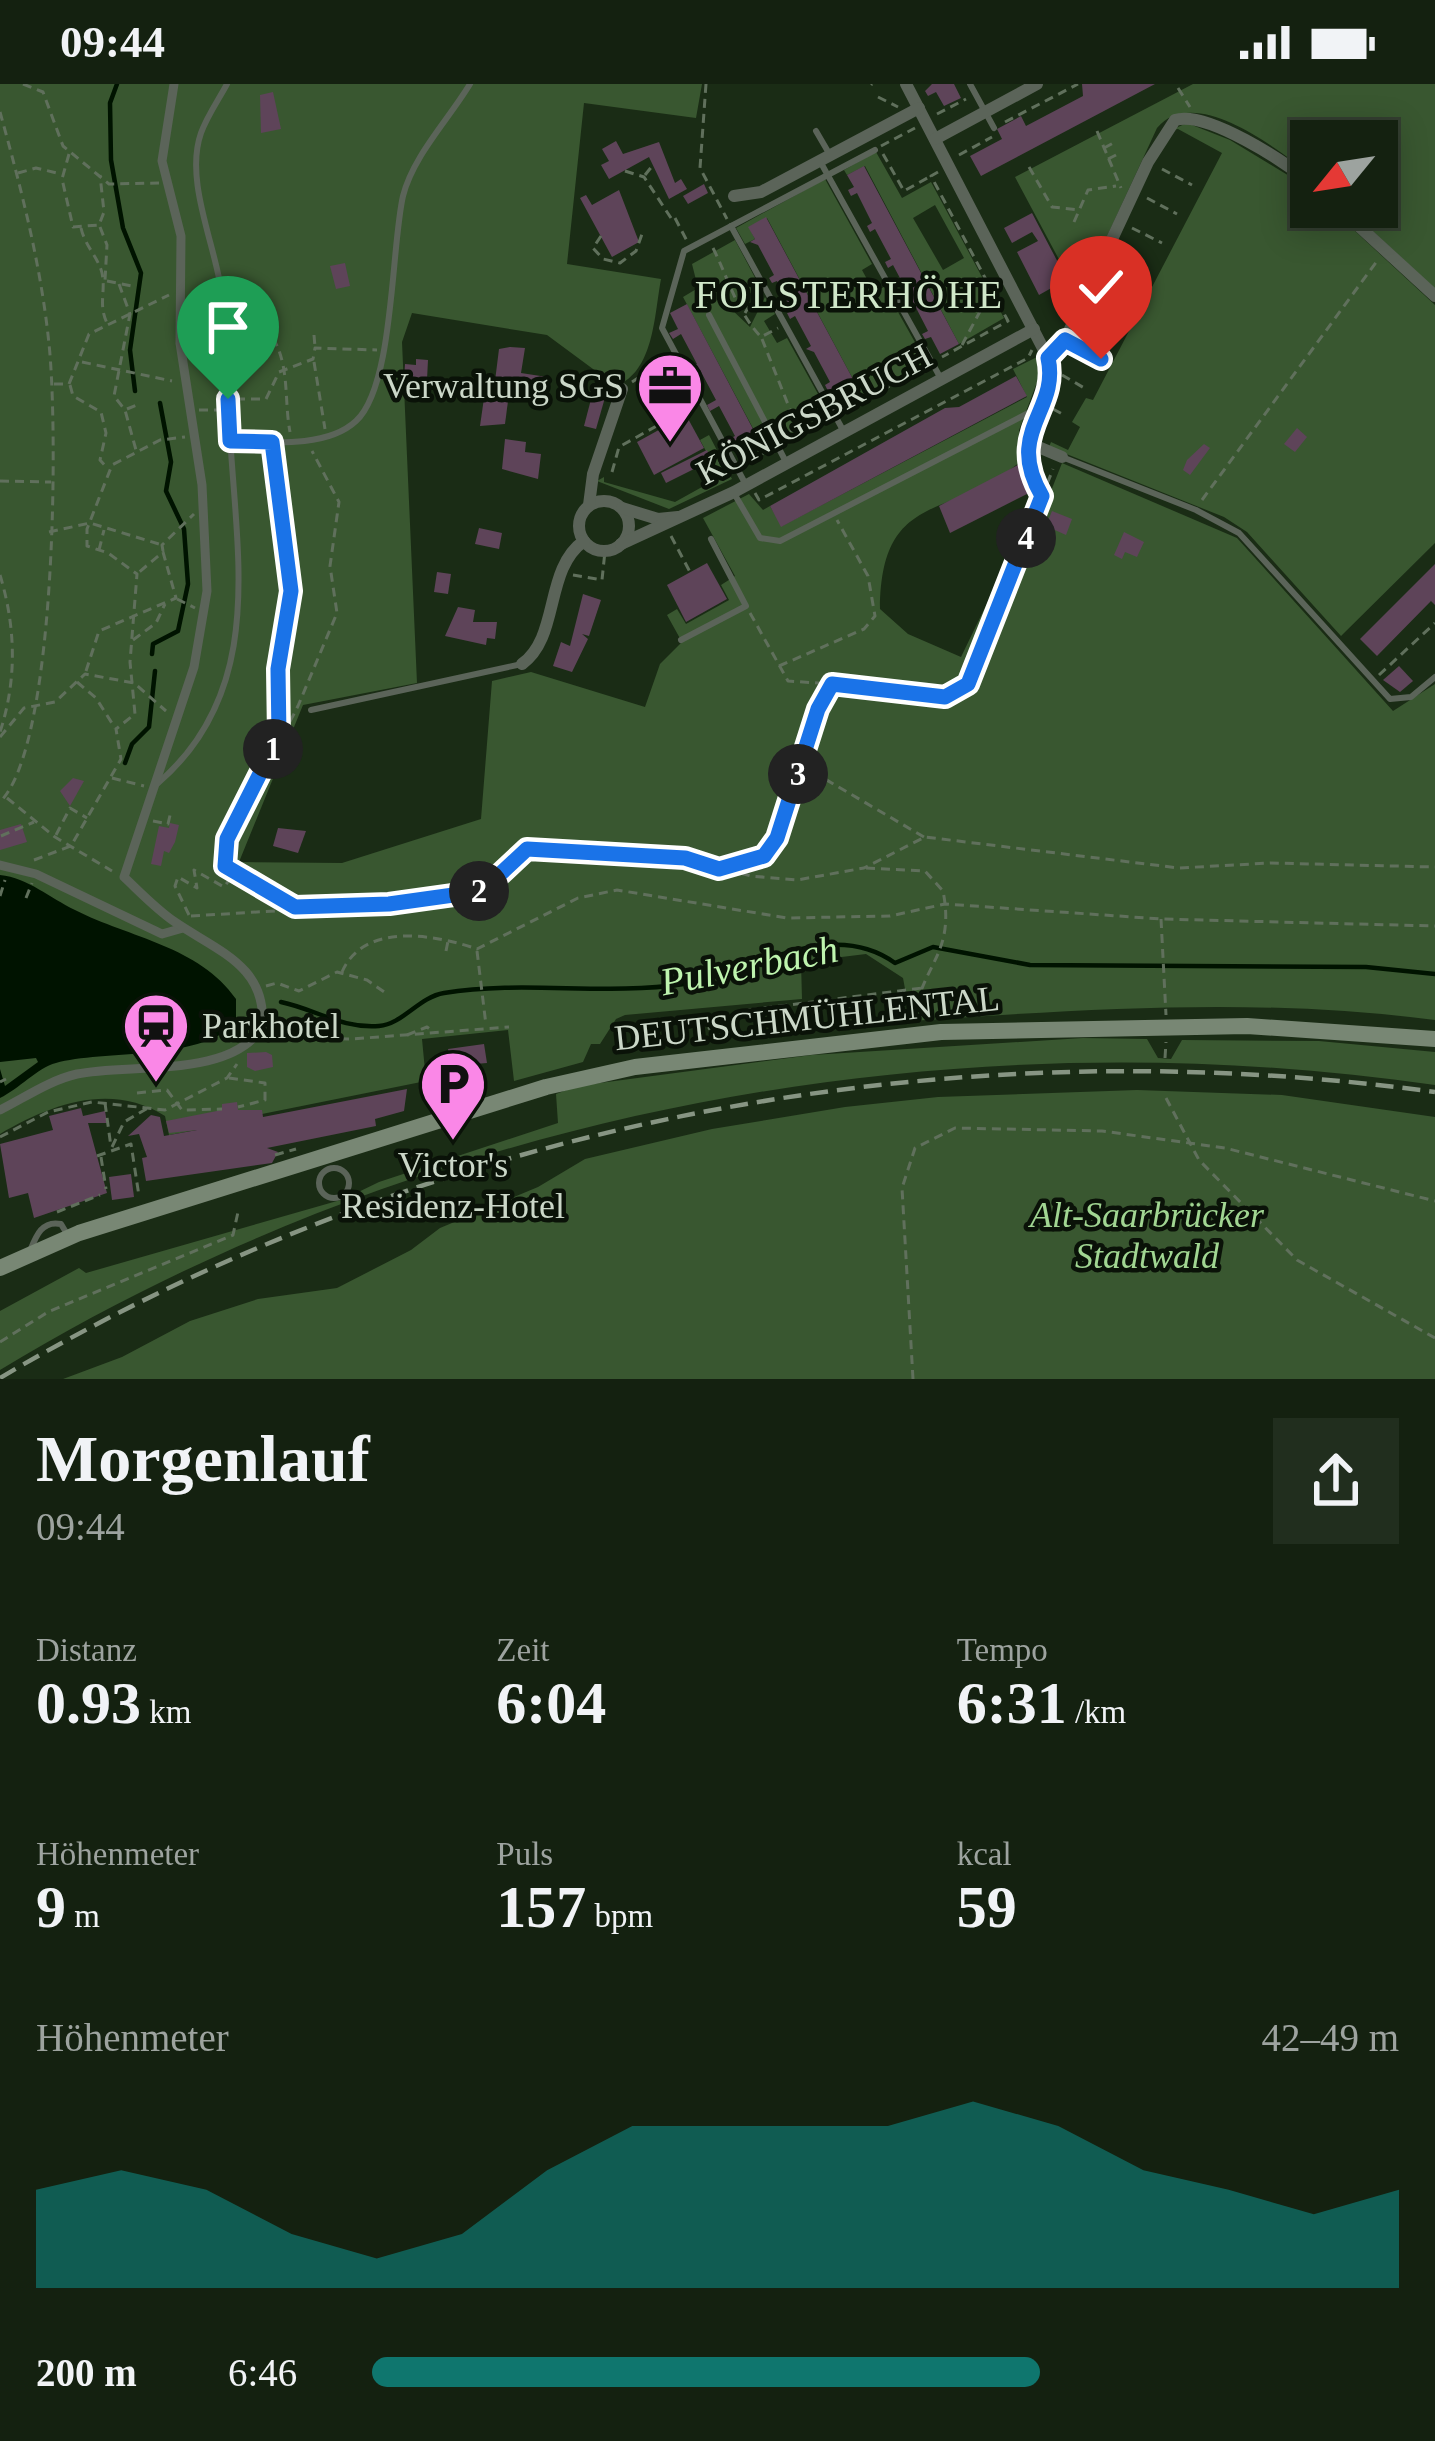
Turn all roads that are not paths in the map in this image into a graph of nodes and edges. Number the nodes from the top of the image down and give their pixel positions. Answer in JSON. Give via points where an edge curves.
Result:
{"nodes":[{"id":1,"x":174,"y":84,"type":"edge"},
{"id":2,"x":227,"y":84,"type":"edge"},
{"id":3,"x":470,"y":84,"type":"edge"},
{"id":4,"x":906,"y":84,"type":"edge"},
{"id":5,"x":970,"y":84,"type":"edge"},
{"id":6,"x":1037,"y":84,"type":"edge"},
{"id":7,"x":915,"y":110,"type":"junction"},
{"id":8,"x":986,"y":111,"type":"junction"},
{"id":9,"x":994,"y":128,"type":"road end"},
{"id":10,"x":816,"y":131,"type":"dead end"},
{"id":11,"x":934,"y":139,"type":"junction"},
{"id":12,"x":877,"y":148,"type":"road end"},
{"id":13,"x":825,"y":158,"type":"junction"},
{"id":14,"x":1290,"y":169,"type":"edge"},
{"id":15,"x":828,"y":175,"type":"junction"},
{"id":16,"x":734,"y":196,"type":"dead end"},
{"id":17,"x":731,"y":226,"type":"junction"},
{"id":18,"x":1361,"y":228,"type":"edge"},
{"id":19,"x":1435,"y":296,"type":"edge"},
{"id":20,"x":709,"y":315,"type":"dead end"},
{"id":21,"x":1034,"y":329,"type":"junction"},
{"id":22,"x":1049,"y":363,"type":"junction"},
{"id":23,"x":944,"y":385,"type":"junction"},
{"id":24,"x":622,"y":389,"type":"road end"},
{"id":25,"x":1038,"y":409,"type":"junction"},
{"id":26,"x":844,"y":432,"type":"junction"},
{"id":27,"x":230,"y":441,"type":"junction"},
{"id":28,"x":1060,"y":457,"type":"joint"},
{"id":29,"x":786,"y":462,"type":"junction"},
{"id":30,"x":743,"y":486,"type":"junction"},
{"id":31,"x":589,"y":505,"type":"junction"},
{"id":32,"x":622,"y":507,"type":"junction"},
{"id":33,"x":685,"y":516,"type":"junction"},
{"id":34,"x":711,"y":539,"type":"dead end"},
{"id":35,"x":584,"y":541,"type":"junction"},
{"id":36,"x":621,"y":544,"type":"junction"},
{"id":37,"x":681,"y":640,"type":"dead end"},
{"id":38,"x":522,"y":664,"type":"joint"},
{"id":39,"x":1435,"y":677,"type":"edge"},
{"id":40,"x":311,"y":710,"type":"dead end"},
{"id":41,"x":150,"y":788,"type":"junction"},
{"id":42,"x":7,"y":869,"type":"edge"},
{"id":43,"x":183,"y":928,"type":"junction"},
{"id":44,"x":1435,"y":1039,"type":"edge"},
{"id":45,"x":0,"y":1111,"type":"edge"},
{"id":46,"x":320,"y":1187,"type":"joint"},
{"id":47,"x":0,"y":1268,"type":"edge"}],
"edges":[{"from":1,"to":41,"type":"street","via":[[162,141],[180,226],[207,591],[201,640]]},
{"from":2,"to":27,"type":"lane","via":[[200,135],[199,175],[223,300]]},
{"from":3,"to":27,"type":"lane","via":[[405,189],[368,406],[356,422],[325,436]]},
{"from":4,"to":7,"type":"street"},
{"from":5,"to":8,"type":"lane"},
{"from":6,"to":8,"type":"street"},
{"from":7,"to":11,"type":"street"},
{"from":7,"to":13,"type":"street"},
{"from":8,"to":9,"type":"lane"},
{"from":8,"to":11,"type":"street"},
{"from":10,"to":13,"type":"lane"},
{"from":11,"to":21,"type":"street"},
{"from":12,"to":15,"type":"lane"},
{"from":13,"to":15,"type":"lane"},
{"from":13,"to":16,"type":"street","via":[[761,192]]},
{"from":14,"to":22,"type":"street","via":[[1197,119],[1168,124],[1128,190],[1120,222]]},
{"from":15,"to":17,"type":"lane"},
{"from":15,"to":23,"type":"lane"},
{"from":17,"to":26,"type":"lane"},
{"from":17,"to":30,"type":"lane","via":[[691,248],[675,268],[662,328]]},
{"from":18,"to":19,"type":"street"},
{"from":20,"to":29,"type":"lane"},
{"from":21,"to":22,"type":"street"},
{"from":21,"to":23,"type":"street","name":"KÖNIGSBRUCH"},
{"from":22,"to":25,"type":"street"},
{"from":23,"to":26,"type":"street","name":"KÖNIGSBRUCH"},
{"from":24,"to":31,"type":"street"},
{"from":25,"to":28,"type":"street","via":[[1031,442]]},
{"from":25,"to":30,"type":"lane","via":[[769,543],[754,529]]},
{"from":26,"to":29,"type":"street","name":"KÖNIGSBRUCH"},
{"from":27,"to":41,"type":"lane","via":[[242,539],[238,621],[208,728]]},
{"from":28,"to":39,"type":"lane","via":[[1239,533],[1397,700]]},
{"from":29,"to":30,"type":"street","name":"KÖNIGSBRUCH"},
{"from":30,"to":33,"type":"street","name":"KÖNIGSBRUCH"},
{"from":31,"to":32,"type":"street","name":"KÖNIGSBRUCH"},
{"from":31,"to":35,"type":"street","via":[[580,518]]},
{"from":32,"to":33,"type":"street","name":"KÖNIGSBRUCH","via":[[658,519]]},
{"from":32,"to":36,"type":"street","via":[[629,529]]},
{"from":33,"to":36,"type":"street","name":"KÖNIGSBRUCH"},
{"from":34,"to":37,"type":"lane","via":[[746,606]]},
{"from":35,"to":36,"type":"street","name":"KÖNIGSBRUCH","via":[[605,551]]},
{"from":35,"to":38,"type":"street","via":[[567,556],[535,651]]},
{"from":38,"to":40,"type":"lane"},
{"from":41,"to":43,"type":"street","via":[[124,878]]},
{"from":42,"to":43,"type":"street","via":[[162,934]]},
{"from":43,"to":45,"type":"street","via":[[227,952],[258,987],[263,1037],[143,1070],[76,1074]]},
{"from":44,"to":47,"type":"main road","name":"DEUTSCHMÜHLENTAL","via":[[1166,1026],[941,1032],[715,1055],[545,1087],[69,1237]]},
{"from":46,"to":46,"type":"lane","via":[[340,1197],[349,1179],[327,1170]]}]}
